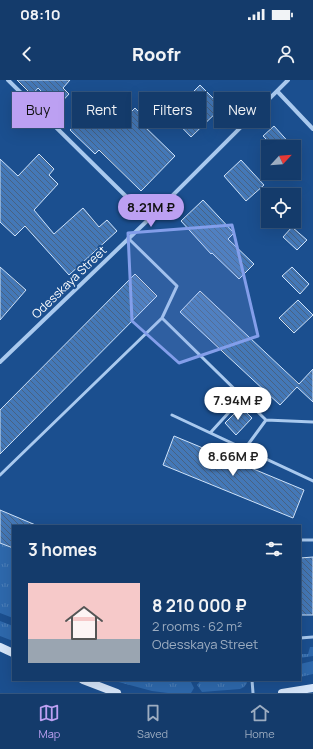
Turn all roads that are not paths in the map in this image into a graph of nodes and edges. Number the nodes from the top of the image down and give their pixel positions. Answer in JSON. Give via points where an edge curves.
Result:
{"nodes":[{"id":1,"x":8,"y":80,"type":"edge"},
{"id":2,"x":288,"y":80,"type":"edge"},
{"id":3,"x":278,"y":91,"type":"junction"},
{"id":4,"x":313,"y":129,"type":"edge"},
{"id":5,"x":149,"y":219,"type":"junction"},
{"id":6,"x":128,"y":238,"type":"junction"},
{"id":7,"x":162,"y":318,"type":"junction"},
{"id":8,"x":0,"y":362,"type":"edge"},
{"id":9,"x":242,"y":398,"type":"junction"},
{"id":10,"x":172,"y":415,"type":"dead end"},
{"id":11,"x":266,"y":420,"type":"junction"},
{"id":12,"x":313,"y":422,"type":"edge"},
{"id":13,"x":211,"y":432,"type":"junction"},
{"id":14,"x":244,"y":450,"type":"junction"},
{"id":15,"x":0,"y":474,"type":"edge"},
{"id":16,"x":313,"y":481,"type":"edge"},
{"id":17,"x":301,"y":540,"type":"edge"},
{"id":18,"x":313,"y":540,"type":"edge"},
{"id":19,"x":313,"y":637,"type":"edge"},
{"id":20,"x":301,"y":638,"type":"edge"},
{"id":21,"x":0,"y":648,"type":"edge"},
{"id":22,"x":12,"y":653,"type":"edge"},
{"id":23,"x":86,"y":681,"type":"edge"},
{"id":24,"x":252,"y":681,"type":"edge"},
{"id":25,"x":313,"y":688,"type":"edge"},
{"id":26,"x":117,"y":693,"type":"edge"},
{"id":27,"x":253,"y":693,"type":"edge"},
{"id":28,"x":282,"y":693,"type":"edge"}],
"edges":[{"from":1,"to":5,"type":"street"},
{"from":2,"to":3,"type":"street","name":"Odesskaya Street"},
{"from":3,"to":4,"type":"street"},
{"from":3,"to":5,"type":"street","name":"Odesskaya Street"},
{"from":5,"to":6,"type":"street","name":"Odesskaya Street"},
{"from":6,"to":7,"type":"lane","via":[[177,286]]},
{"from":6,"to":8,"type":"street","name":"Odesskaya Street"},
{"from":7,"to":9,"type":"lane"},
{"from":7,"to":15,"type":"lane"},
{"from":9,"to":11,"type":"lane"},
{"from":9,"to":13,"type":"lane"},
{"from":10,"to":13,"type":"lane"},
{"from":11,"to":12,"type":"lane"},
{"from":11,"to":14,"type":"lane"},
{"from":13,"to":14,"type":"lane"},
{"from":14,"to":16,"type":"lane"},
{"from":17,"to":18,"type":"lane"},
{"from":19,"to":20,"type":"lane"},
{"from":21,"to":22,"type":"main road"},
{"from":23,"to":26,"type":"main road"},
{"from":24,"to":27,"type":"lane"},
{"from":25,"to":28,"type":"main road"}]}
